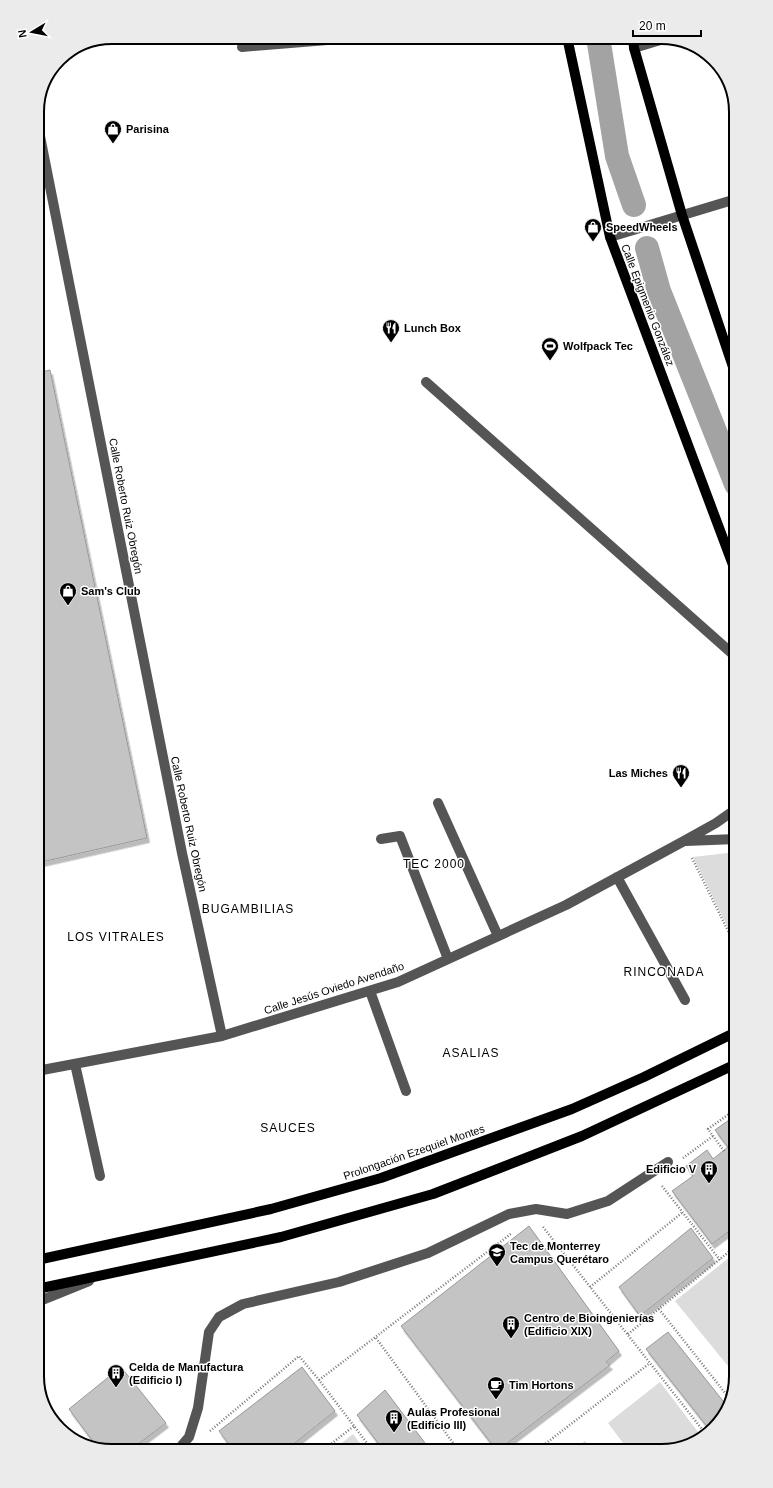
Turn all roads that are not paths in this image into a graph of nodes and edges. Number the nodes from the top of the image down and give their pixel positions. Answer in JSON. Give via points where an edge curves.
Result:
{"nodes":[{"id":1,"x":279,"y":44,"type":"edge"},
{"id":2,"x":569,"y":44,"type":"edge"},
{"id":3,"x":634,"y":44,"type":"edge"},
{"id":4,"x":647,"y":44,"type":"edge"},
{"id":5,"x":242,"y":47,"type":"dead end"},
{"id":6,"x":634,"y":48,"type":"junction"},
{"id":7,"x":44,"y":174,"type":"edge"},
{"id":8,"x":729,"y":201,"type":"edge"},
{"id":9,"x":682,"y":215,"type":"junction"},
{"id":10,"x":610,"y":237,"type":"junction"},
{"id":11,"x":729,"y":355,"type":"edge"},
{"id":12,"x":426,"y":382,"type":"dead end"},
{"id":13,"x":729,"y":554,"type":"edge"},
{"id":14,"x":729,"y":651,"type":"edge"},
{"id":15,"x":438,"y":803,"type":"dead end"},
{"id":16,"x":729,"y":814,"type":"edge"},
{"id":17,"x":381,"y":839,"type":"dead end"},
{"id":18,"x":729,"y":839,"type":"edge"},
{"id":19,"x":684,"y":841,"type":"junction"},
{"id":20,"x":617,"y":877,"type":"junction"},
{"id":21,"x":498,"y":936,"type":"junction"},
{"id":22,"x":448,"y":960,"type":"junction"},
{"id":23,"x":370,"y":991,"type":"junction"},
{"id":24,"x":685,"y":1000,"type":"dead end"},
{"id":25,"x":729,"y":1035,"type":"edge"},
{"id":26,"x":222,"y":1036,"type":"junction"},
{"id":27,"x":75,"y":1064,"type":"junction"},
{"id":28,"x":729,"y":1067,"type":"edge"},
{"id":29,"x":44,"y":1069,"type":"edge"},
{"id":30,"x":406,"y":1091,"type":"dead end"},
{"id":31,"x":668,"y":1162,"type":"dead end"},
{"id":32,"x":100,"y":1176,"type":"dead end"},
{"id":33,"x":44,"y":1259,"type":"edge"},
{"id":34,"x":107,"y":1274,"type":"junction"},
{"id":35,"x":44,"y":1288,"type":"edge"},
{"id":36,"x":44,"y":1299,"type":"edge"},
{"id":37,"x":182,"y":1444,"type":"edge"}],
"edges":[{"from":1,"to":5,"type":"street"},
{"from":2,"to":10,"type":"main road","name":"Calle Epigmenio González"},
{"from":3,"to":6,"type":"main road"},
{"from":4,"to":6,"type":"street"},
{"from":6,"to":9,"type":"main road"},
{"from":7,"to":26,"type":"street","name":"Calle Roberto Ruiz Obregón","via":[[182,853]]},
{"from":8,"to":9,"type":"street"},
{"from":9,"to":10,"type":"street"},
{"from":9,"to":11,"type":"main road"},
{"from":10,"to":13,"type":"main road","name":"Calle Epigmenio González"},
{"from":12,"to":14,"type":"street"},
{"from":15,"to":21,"type":"street"},
{"from":16,"to":19,"type":"street","name":"Calle Jesús Oviedo Avendaño"},
{"from":17,"to":22,"type":"street","via":[[400,836]]},
{"from":18,"to":19,"type":"street","name":"Calle Jesús Oviedo Avendaño"},
{"from":19,"to":20,"type":"street","name":"Calle Jesús Oviedo Avendaño"},
{"from":20,"to":21,"type":"street","name":"Calle Jesús Oviedo Avendaño","via":[[566,905]]},
{"from":20,"to":24,"type":"street"},
{"from":21,"to":22,"type":"street","name":"Calle Jesús Oviedo Avendaño"},
{"from":22,"to":23,"type":"street","name":"Calle Jesús Oviedo Avendaño"},
{"from":23,"to":26,"type":"street","name":"Calle Jesús Oviedo Avendaño"},
{"from":23,"to":30,"type":"street"},
{"from":25,"to":33,"type":"main road","name":"Prolongación Ezequiel Montes","via":[[572,1109],[381,1178],[271,1210]]},
{"from":26,"to":27,"type":"street","name":"Calle Jesús Oviedo Avendaño"},
{"from":27,"to":29,"type":"street","name":"Calle Jesús Oviedo Avendaño"},
{"from":27,"to":32,"type":"street"},
{"from":28,"to":34,"type":"main road","via":[[582,1136],[433,1194],[281,1237]]},
{"from":31,"to":37,"type":"street","via":[[608,1201],[567,1214],[536,1209],[509,1214],[428,1253],[339,1282],[243,1304],[218,1317],[209,1332],[198,1408],[188,1437]]},
{"from":34,"to":35,"type":"main road"},
{"from":34,"to":36,"type":"street"}]}
